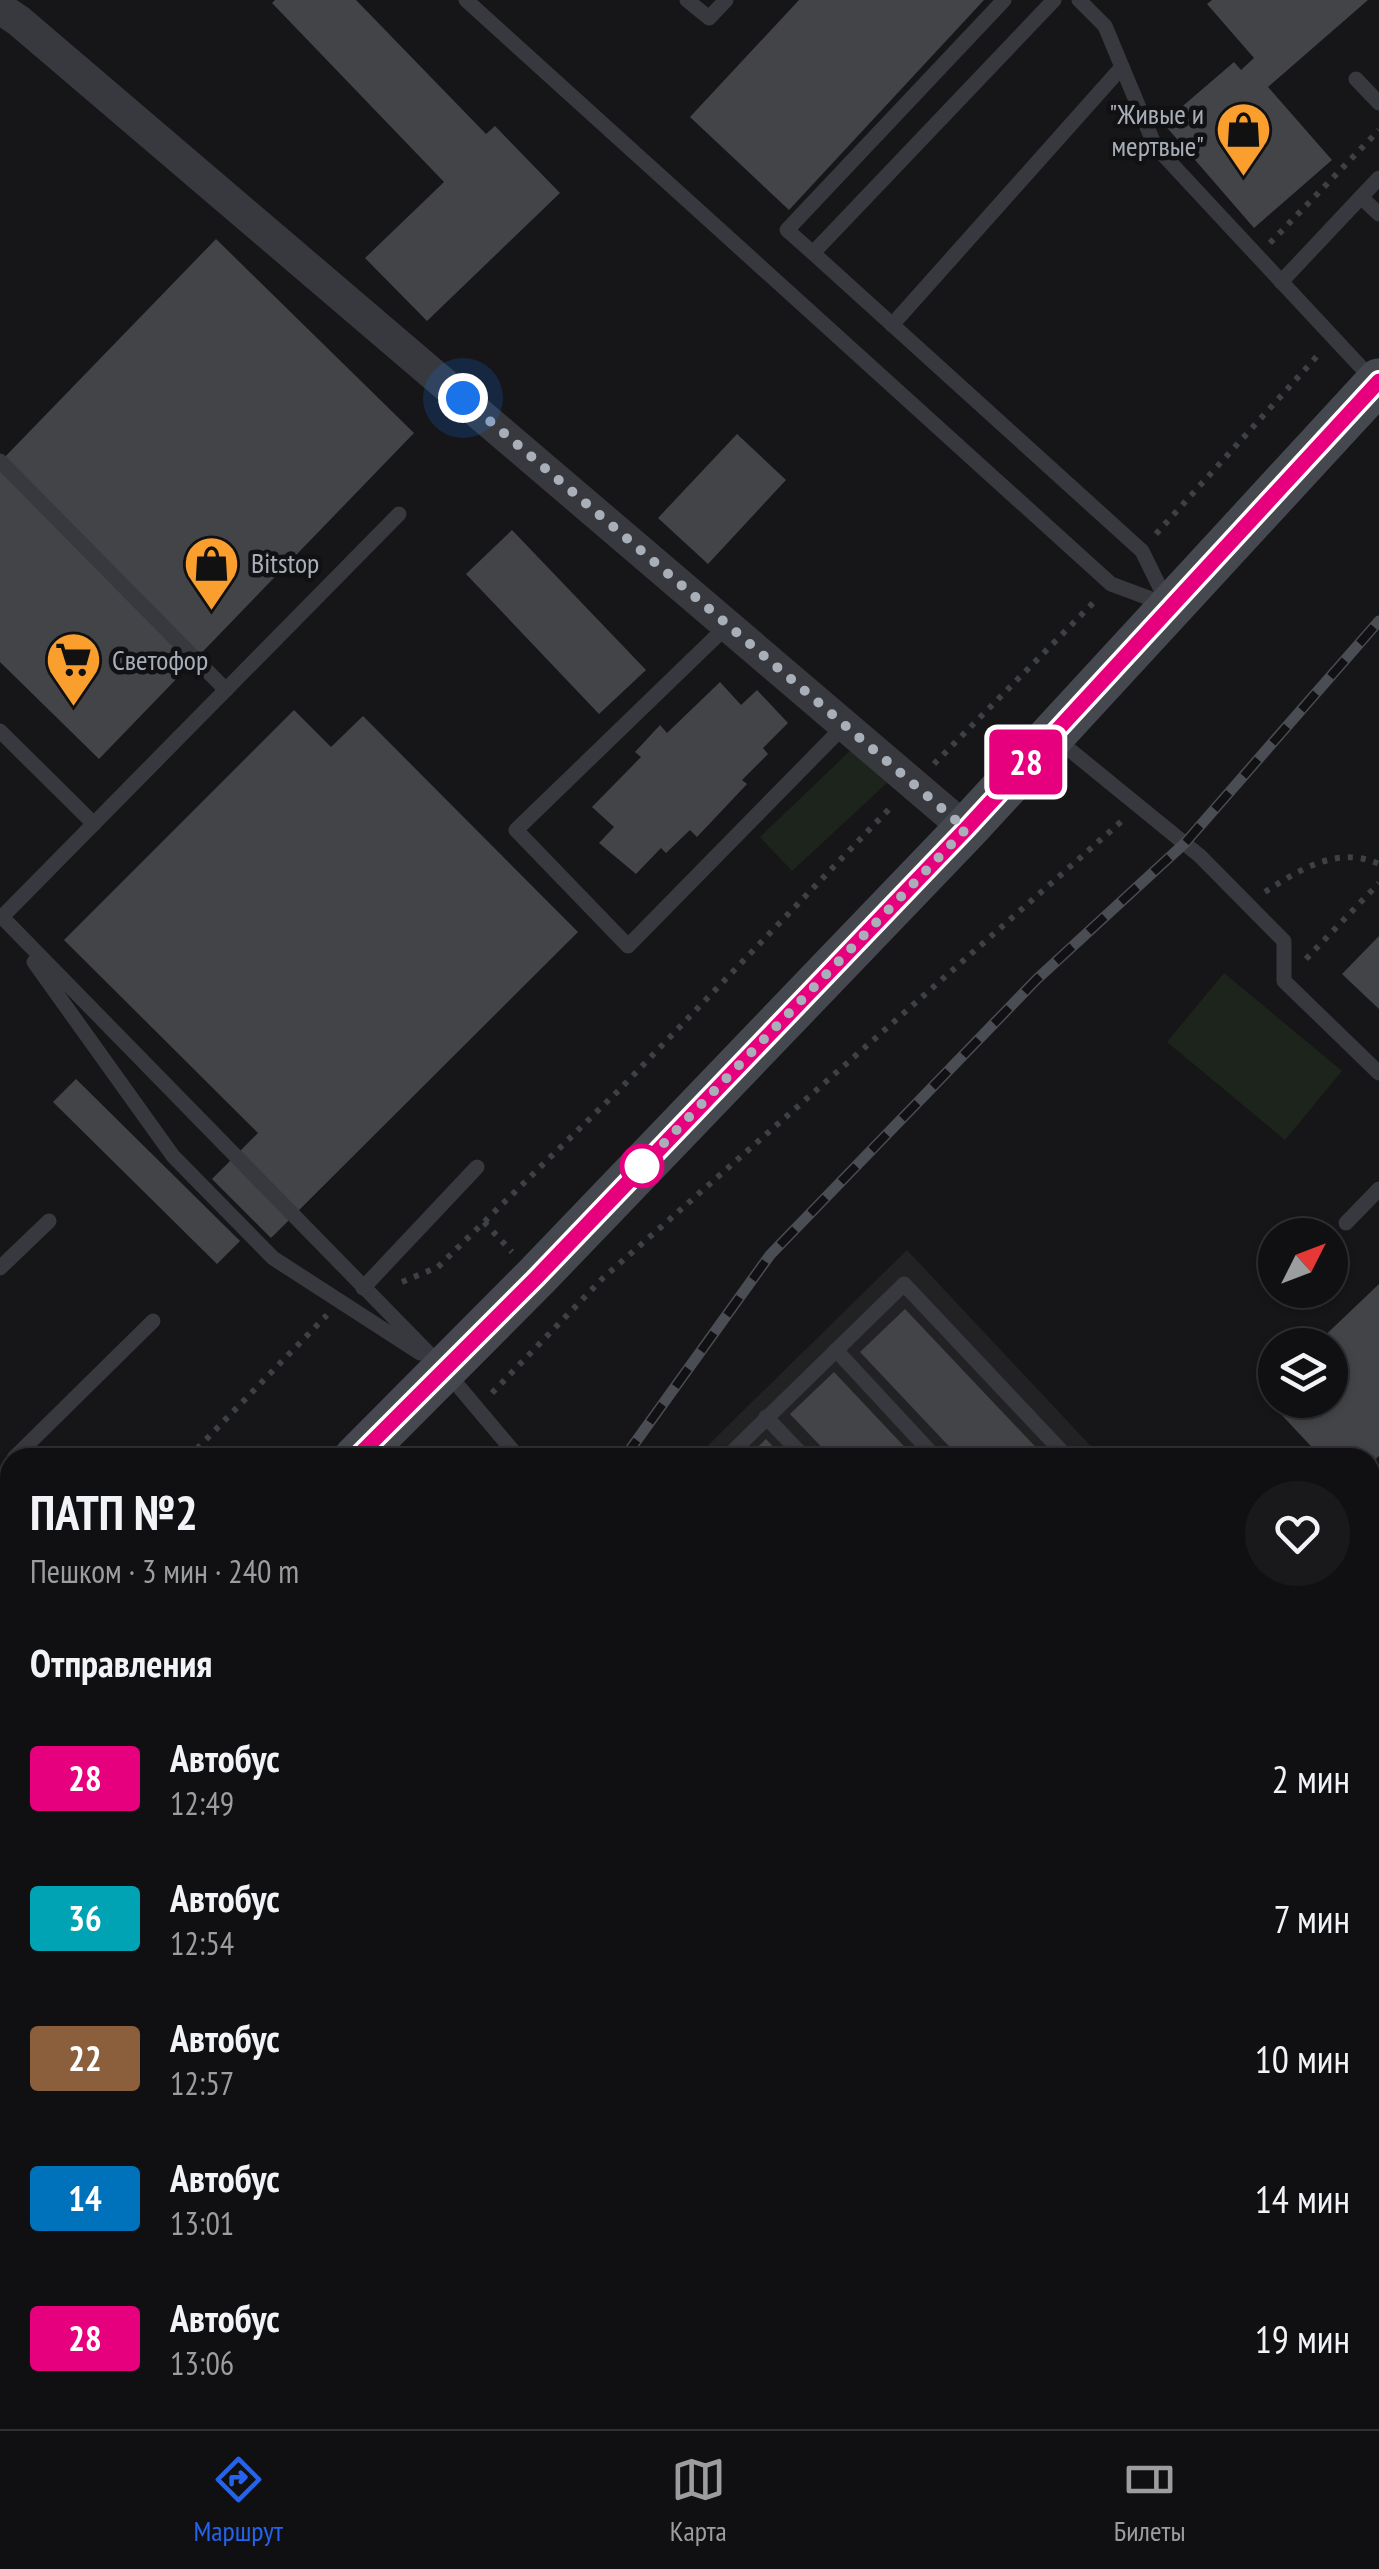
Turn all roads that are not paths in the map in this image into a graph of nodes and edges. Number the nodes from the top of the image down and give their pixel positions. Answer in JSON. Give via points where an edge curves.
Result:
{"nodes":[{"id":1,"x":466,"y":0,"type":"edge"},
{"id":2,"x":687,"y":0,"type":"edge"},
{"id":3,"x":726,"y":0,"type":"edge"},
{"id":4,"x":1004,"y":0,"type":"edge"},
{"id":5,"x":1054,"y":0,"type":"edge"},
{"id":6,"x":1079,"y":0,"type":"edge"},
{"id":7,"x":0,"y":8,"type":"edge"},
{"id":8,"x":1122,"y":67,"type":"junction"},
{"id":9,"x":1356,"y":79,"type":"dead end"},
{"id":10,"x":1379,"y":103,"type":"edge"},
{"id":11,"x":1379,"y":178,"type":"edge"},
{"id":12,"x":1361,"y":197,"type":"junction"},
{"id":13,"x":1379,"y":214,"type":"edge"},
{"id":14,"x":812,"y":253,"type":"junction"},
{"id":15,"x":1281,"y":282,"type":"junction"},
{"id":16,"x":892,"y":325,"type":"junction"},
{"id":17,"x":1378,"y":382,"type":"edge"},
{"id":18,"x":0,"y":462,"type":"edge"},
{"id":19,"x":400,"y":514,"type":"dead end"},
{"id":20,"x":1168,"y":606,"type":"junction"},
{"id":21,"x":729,"y":624,"type":"junction"},
{"id":22,"x":226,"y":690,"type":"junction"},
{"id":23,"x":846,"y":724,"type":"junction"},
{"id":24,"x":0,"y":732,"type":"edge"},
{"id":25,"x":1050,"y":735,"type":"junction"},
{"id":26,"x":94,"y":824,"type":"junction"},
{"id":27,"x":966,"y":829,"type":"junction"},
{"id":28,"x":1,"y":916,"type":"edge"},
{"id":29,"x":1379,"y":1073,"type":"edge"},
{"id":30,"x":476,"y":1168,"type":"dead end"},
{"id":31,"x":1379,"y":1189,"type":"edge"},
{"id":32,"x":49,"y":1221,"type":"dead end"},
{"id":33,"x":1348,"y":1221,"type":"edge"},
{"id":34,"x":0,"y":1268,"type":"edge"},
{"id":35,"x":367,"y":1292,"type":"junction"},
{"id":36,"x":153,"y":1321,"type":"dead end"},
{"id":37,"x":836,"y":1350,"type":"junction"},
{"id":38,"x":444,"y":1369,"type":"junction"},
{"id":39,"x":766,"y":1418,"type":"junction"},
{"id":40,"x":24,"y":1448,"type":"edge"},
{"id":41,"x":370,"y":1448,"type":"edge"},
{"id":42,"x":512,"y":1448,"type":"edge"},
{"id":43,"x":736,"y":1448,"type":"edge"},
{"id":44,"x":795,"y":1448,"type":"edge"},
{"id":45,"x":927,"y":1448,"type":"edge"},
{"id":46,"x":1059,"y":1448,"type":"edge"}],
"edges":[{"from":1,"to":20,"type":"lane","via":[[1111,584]]},
{"from":2,"to":3,"type":"lane","via":[[709,18]]},
{"from":4,"to":14,"type":"lane","via":[[788,230]]},
{"from":5,"to":14,"type":"lane"},
{"from":6,"to":8,"type":"lane","via":[[1105,26]]},
{"from":7,"to":21,"type":"street"},
{"from":8,"to":15,"type":"lane","via":[[1155,146]]},
{"from":8,"to":16,"type":"lane"},
{"from":9,"to":10,"type":"lane"},
{"from":11,"to":12,"type":"lane"},
{"from":12,"to":13,"type":"lane"},
{"from":12,"to":15,"type":"lane"},
{"from":14,"to":16,"type":"lane"},
{"from":15,"to":17,"type":"lane"},
{"from":16,"to":20,"type":"lane","via":[[1142,550]]},
{"from":17,"to":20,"type":"main road"},
{"from":18,"to":22,"type":"lane"},
{"from":19,"to":22,"type":"lane"},
{"from":20,"to":25,"type":"main road"},
{"from":21,"to":23,"type":"street"},
{"from":21,"to":23,"type":"lane","via":[[516,830],[628,946]]},
{"from":22,"to":26,"type":"lane"},
{"from":23,"to":27,"type":"street"},
{"from":24,"to":26,"type":"lane"},
{"from":25,"to":27,"type":"main road"},
{"from":25,"to":29,"type":"lane","via":[[1200,856],[1284,941],[1284,981]]},
{"from":26,"to":28,"type":"lane"},
{"from":27,"to":38,"type":"main road"},
{"from":28,"to":35,"type":"lane"},
{"from":28,"to":38,"type":"lane","via":[[173,1156],[273,1258]]},
{"from":30,"to":35,"type":"lane"},
{"from":31,"to":33,"type":"lane"},
{"from":32,"to":34,"type":"lane"},
{"from":35,"to":38,"type":"lane"},
{"from":36,"to":40,"type":"lane"},
{"from":37,"to":39,"type":"lane"},
{"from":37,"to":45,"type":"lane"},
{"from":37,"to":46,"type":"lane","via":[[904,1284]]},
{"from":38,"to":41,"type":"main road"},
{"from":38,"to":42,"type":"lane"},
{"from":39,"to":43,"type":"lane"},
{"from":39,"to":44,"type":"lane"}]}
